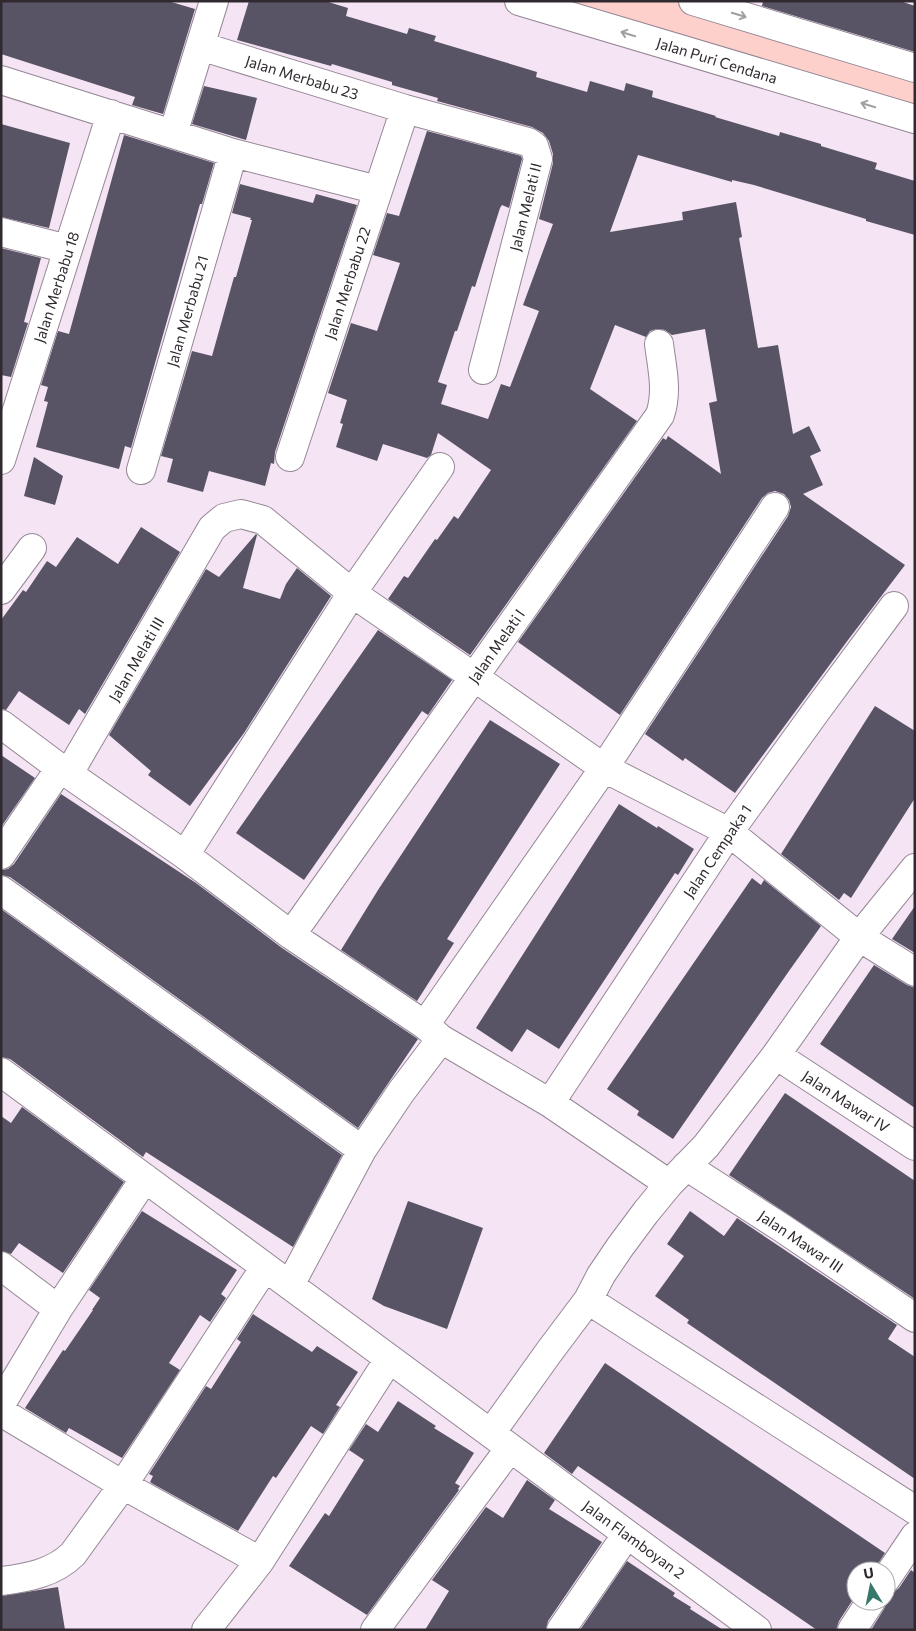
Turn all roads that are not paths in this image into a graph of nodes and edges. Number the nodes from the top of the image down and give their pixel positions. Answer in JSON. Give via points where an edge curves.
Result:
{"nodes":[{"id":1,"x":214,"y":1,"type":"edge"},
{"id":2,"x":519,"y":1,"type":"edge"},
{"id":3,"x":693,"y":1,"type":"edge"},
{"id":4,"x":200,"y":46,"type":"junction"},
{"id":5,"x":915,"y":68,"type":"edge"},
{"id":6,"x":1,"y":80,"type":"edge"},
{"id":7,"x":405,"y":108,"type":"junction"},
{"id":8,"x":111,"y":114,"type":"junction"},
{"id":9,"x":915,"y":119,"type":"edge"},
{"id":10,"x":173,"y":134,"type":"junction"},
{"id":11,"x":233,"y":153,"type":"junction"},
{"id":12,"x":378,"y":190,"type":"junction"},
{"id":13,"x":1,"y":232,"type":"edge"},
{"id":14,"x":68,"y":249,"type":"junction"},
{"id":15,"x":659,"y":344,"type":"dead end"},
{"id":16,"x":483,"y":370,"type":"dead end"},
{"id":17,"x":12,"y":386,"type":"edge"},
{"id":18,"x":290,"y":457,"type":"dead end"},
{"id":19,"x":1,"y":460,"type":"edge"},
{"id":20,"x":440,"y":467,"type":"dead end"},
{"id":21,"x":141,"y":470,"type":"dead end"},
{"id":22,"x":775,"y":507,"type":"dead end"},
{"id":23,"x":32,"y":548,"type":"dead end"},
{"id":24,"x":1,"y":590,"type":"edge"},
{"id":25,"x":352,"y":593,"type":"junction"},
{"id":26,"x":894,"y":606,"type":"dead end"},
{"id":27,"x":474,"y":677,"type":"junction"},
{"id":28,"x":1,"y":724,"type":"edge"},
{"id":29,"x":604,"y":768,"type":"junction"},
{"id":30,"x":65,"y":770,"type":"junction"},
{"id":31,"x":729,"y":832,"type":"junction"},
{"id":32,"x":1,"y":855,"type":"edge"},
{"id":33,"x":185,"y":855,"type":"junction"},
{"id":34,"x":915,"y":868,"type":"edge"},
{"id":35,"x":1,"y":890,"type":"edge"},
{"id":36,"x":291,"y":934,"type":"junction"},
{"id":37,"x":859,"y":937,"type":"junction"},
{"id":38,"x":915,"y":972,"type":"edge"},
{"id":39,"x":433,"y":1032,"type":"junction"},
{"id":40,"x":776,"y":1055,"type":"junction"},
{"id":41,"x":1,"y":1072,"type":"edge"},
{"id":42,"x":550,"y":1103,"type":"junction"},
{"id":43,"x":915,"y":1146,"type":"edge"},
{"id":44,"x":362,"y":1150,"type":"junction"},
{"id":45,"x":677,"y":1175,"type":"junction"},
{"id":46,"x":145,"y":1178,"type":"junction"},
{"id":47,"x":1,"y":1266,"type":"edge"},
{"id":48,"x":265,"y":1267,"type":"junction"},
{"id":49,"x":290,"y":1285,"type":"junction"},
{"id":50,"x":588,"y":1300,"type":"junction"},
{"id":51,"x":58,"y":1309,"type":"junction"},
{"id":52,"x":915,"y":1318,"type":"edge"},
{"id":53,"x":389,"y":1359,"type":"junction"},
{"id":54,"x":1,"y":1404,"type":"edge"},
{"id":55,"x":1,"y":1412,"type":"edge"},
{"id":56,"x":501,"y":1441,"type":"junction"},
{"id":57,"x":123,"y":1485,"type":"junction"},
{"id":58,"x":915,"y":1510,"type":"edge"},
{"id":59,"x":627,"y":1534,"type":"junction"},
{"id":60,"x":915,"y":1536,"type":"edge"},
{"id":61,"x":260,"y":1561,"type":"junction"},
{"id":62,"x":896,"y":1564,"type":"edge"},
{"id":63,"x":1,"y":1581,"type":"edge"},
{"id":64,"x":864,"y":1611,"type":"edge"},
{"id":65,"x":206,"y":1630,"type":"edge"},
{"id":66,"x":375,"y":1630,"type":"edge"},
{"id":67,"x":561,"y":1630,"type":"edge"},
{"id":68,"x":757,"y":1630,"type":"edge"},
{"id":69,"x":852,"y":1630,"type":"edge"}],
"edges":[{"from":1,"to":4,"type":"street"},
{"from":9,"to":2,"type":"street","name":"Jalan Puri Cendana","one_way":true},
{"from":3,"to":5,"type":"street","one_way":true},
{"from":4,"to":7,"type":"street","name":"Jalan Merbabu 23"},
{"from":4,"to":10,"type":"street"},
{"from":6,"to":8,"type":"street"},
{"from":7,"to":12,"type":"street","name":"Jalan Merbabu 22"},
{"from":7,"to":16,"type":"street","name":"Jalan Melati II","via":[[528,142],[537,154]]},
{"from":8,"to":10,"type":"street"},
{"from":8,"to":14,"type":"street","name":"Jalan Merbabu 18"},
{"from":10,"to":11,"type":"street"},
{"from":11,"to":12,"type":"street"},
{"from":11,"to":21,"type":"street","name":"Jalan Merbabu 21"},
{"from":12,"to":18,"type":"street","name":"Jalan Merbabu 22"},
{"from":13,"to":14,"type":"street"},
{"from":14,"to":17,"type":"street","name":"Jalan Merbabu 18"},
{"from":15,"to":27,"type":"street","name":"Jalan Melati I","via":[[665,389],[660,415]]},
{"from":17,"to":19,"type":"street","name":"Jalan Merbabu 18"},
{"from":20,"to":25,"type":"street"},
{"from":22,"to":29,"type":"street"},
{"from":23,"to":24,"type":"street"},
{"from":25,"to":27,"type":"street","name":"Jalan Melati III"},
{"from":25,"to":30,"type":"street","name":"Jalan Melati III","via":[[263,520],[241,514],[224,518],[212,528]]},
{"from":25,"to":33,"type":"street"},
{"from":26,"to":31,"type":"street","name":"Jalan Cempaka 1"},
{"from":27,"to":29,"type":"street","name":"Jalan Melati III"},
{"from":27,"to":36,"type":"street","name":"Jalan Melati I"},
{"from":28,"to":30,"type":"street"},
{"from":29,"to":31,"type":"street","name":"Jalan Melati III"},
{"from":29,"to":39,"type":"street"},
{"from":30,"to":32,"type":"street","name":"Jalan Melati III"},
{"from":30,"to":33,"type":"street","name":"Jalan Mawar III"},
{"from":31,"to":37,"type":"street","name":"Jalan Melati III"},
{"from":31,"to":42,"type":"street","name":"Jalan Cempaka 1"},
{"from":33,"to":36,"type":"street","name":"Jalan Mawar III"},
{"from":34,"to":37,"type":"street"},
{"from":35,"to":44,"type":"street"},
{"from":36,"to":39,"type":"street","name":"Jalan Mawar III"},
{"from":37,"to":38,"type":"street","name":"Jalan Melati III"},
{"from":37,"to":40,"type":"street"},
{"from":39,"to":42,"type":"street","name":"Jalan Mawar III"},
{"from":39,"to":44,"type":"street","via":[[401,1092]]},
{"from":40,"to":43,"type":"street","name":"Jalan Mawar IV"},
{"from":40,"to":45,"type":"street","via":[[706,1146]]},
{"from":41,"to":46,"type":"street","name":"Jalan Flamboyan 2"},
{"from":42,"to":45,"type":"street","name":"Jalan Mawar III"},
{"from":44,"to":49,"type":"street"},
{"from":45,"to":50,"type":"street","via":[[620,1247]]},
{"from":45,"to":52,"type":"street","name":"Jalan Mawar III","via":[[782,1228]]},
{"from":46,"to":48,"type":"street","name":"Jalan Flamboyan 2"},
{"from":46,"to":51,"type":"street"},
{"from":47,"to":51,"type":"street"},
{"from":48,"to":49,"type":"street","name":"Jalan Flamboyan 2"},
{"from":48,"to":57,"type":"street"},
{"from":49,"to":53,"type":"street","name":"Jalan Flamboyan 2"},
{"from":50,"to":56,"type":"street","via":[[549,1352]]},
{"from":50,"to":58,"type":"street"},
{"from":51,"to":54,"type":"street"},
{"from":53,"to":56,"type":"street","name":"Jalan Flamboyan 2"},
{"from":53,"to":61,"type":"street"},
{"from":55,"to":57,"type":"street"},
{"from":56,"to":59,"type":"street","name":"Jalan Flamboyan 2"},
{"from":56,"to":66,"type":"street"},
{"from":57,"to":61,"type":"street"},
{"from":57,"to":63,"type":"street","via":[[64,1564],[52,1570]]},
{"from":59,"to":67,"type":"street"},
{"from":59,"to":68,"type":"street","name":"Jalan Flamboyan 2"},
{"from":60,"to":62,"type":"street"},
{"from":61,"to":65,"type":"street"},
{"from":64,"to":69,"type":"street"}]}
